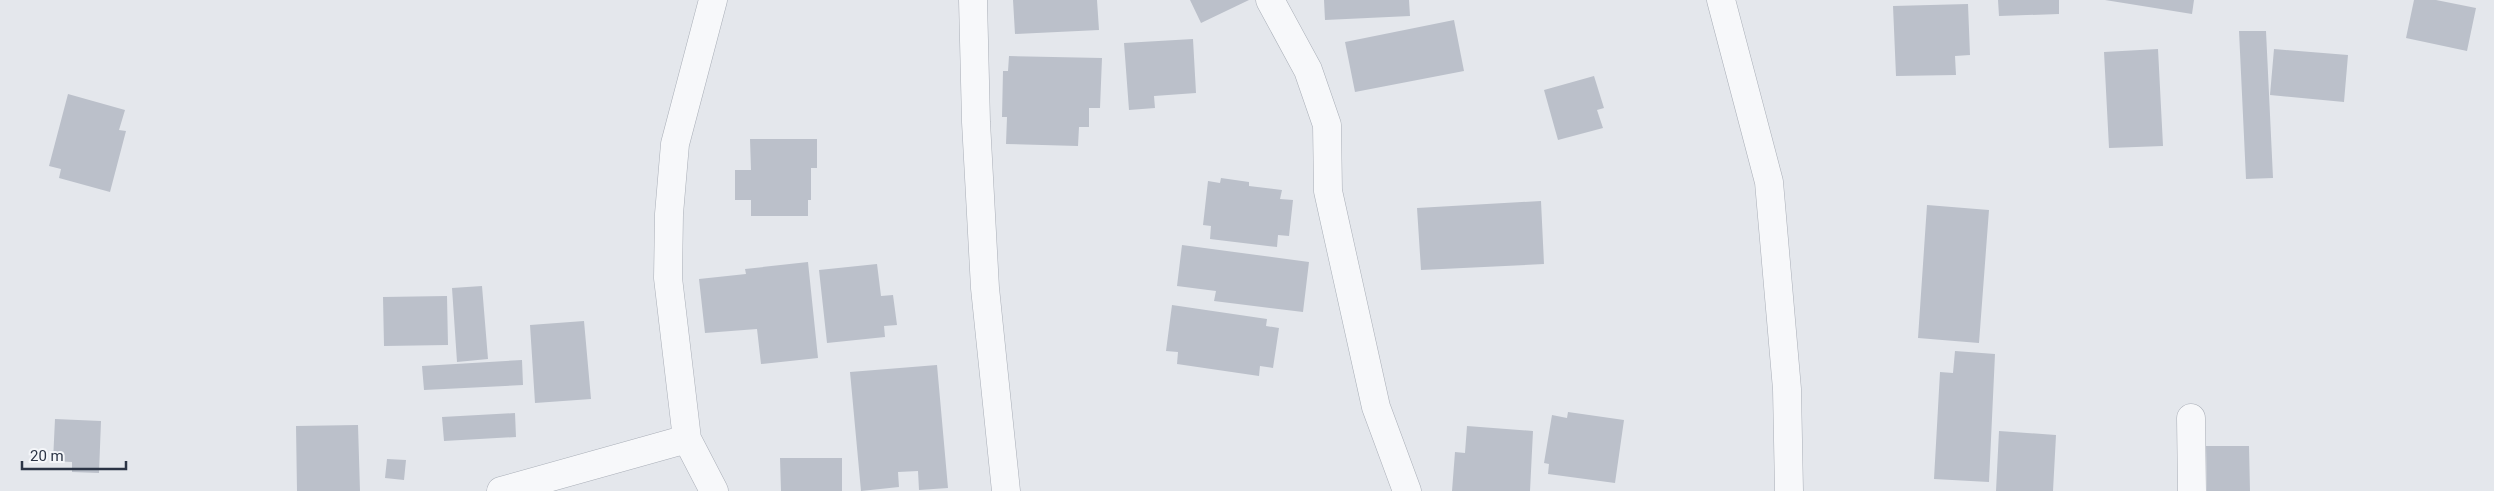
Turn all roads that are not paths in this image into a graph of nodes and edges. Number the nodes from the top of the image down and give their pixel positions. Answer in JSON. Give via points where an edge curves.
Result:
{"nodes":[{"id":1,"x":713,"y":0,"type":"edge"},
{"id":2,"x":973,"y":0,"type":"edge"},
{"id":3,"x":1270,"y":0,"type":"edge"},
{"id":4,"x":1721,"y":0,"type":"edge"},
{"id":5,"x":2191,"y":418,"type":"dead end"},
{"id":6,"x":687,"y":439,"type":"junction"},
{"id":7,"x":501,"y":491,"type":"edge"},
{"id":8,"x":714,"y":491,"type":"edge"},
{"id":9,"x":1006,"y":491,"type":"edge"},
{"id":10,"x":1406,"y":491,"type":"edge"},
{"id":11,"x":1789,"y":491,"type":"edge"},
{"id":12,"x":2192,"y":491,"type":"edge"}],
"edges":[{"from":1,"to":6,"type":"street","via":[[676,144],[669,214],[668,278]]},
{"from":2,"to":9,"type":"street","via":[[985,288]]},
{"from":3,"to":10,"type":"street","via":[[1308,70],[1327,125],[1330,200],[1376,407]]},
{"from":4,"to":11,"type":"street","via":[[1770,182],[1787,389]]},
{"from":5,"to":12,"type":"street"},
{"from":6,"to":7,"type":"street"},
{"from":6,"to":8,"type":"street"}]}
